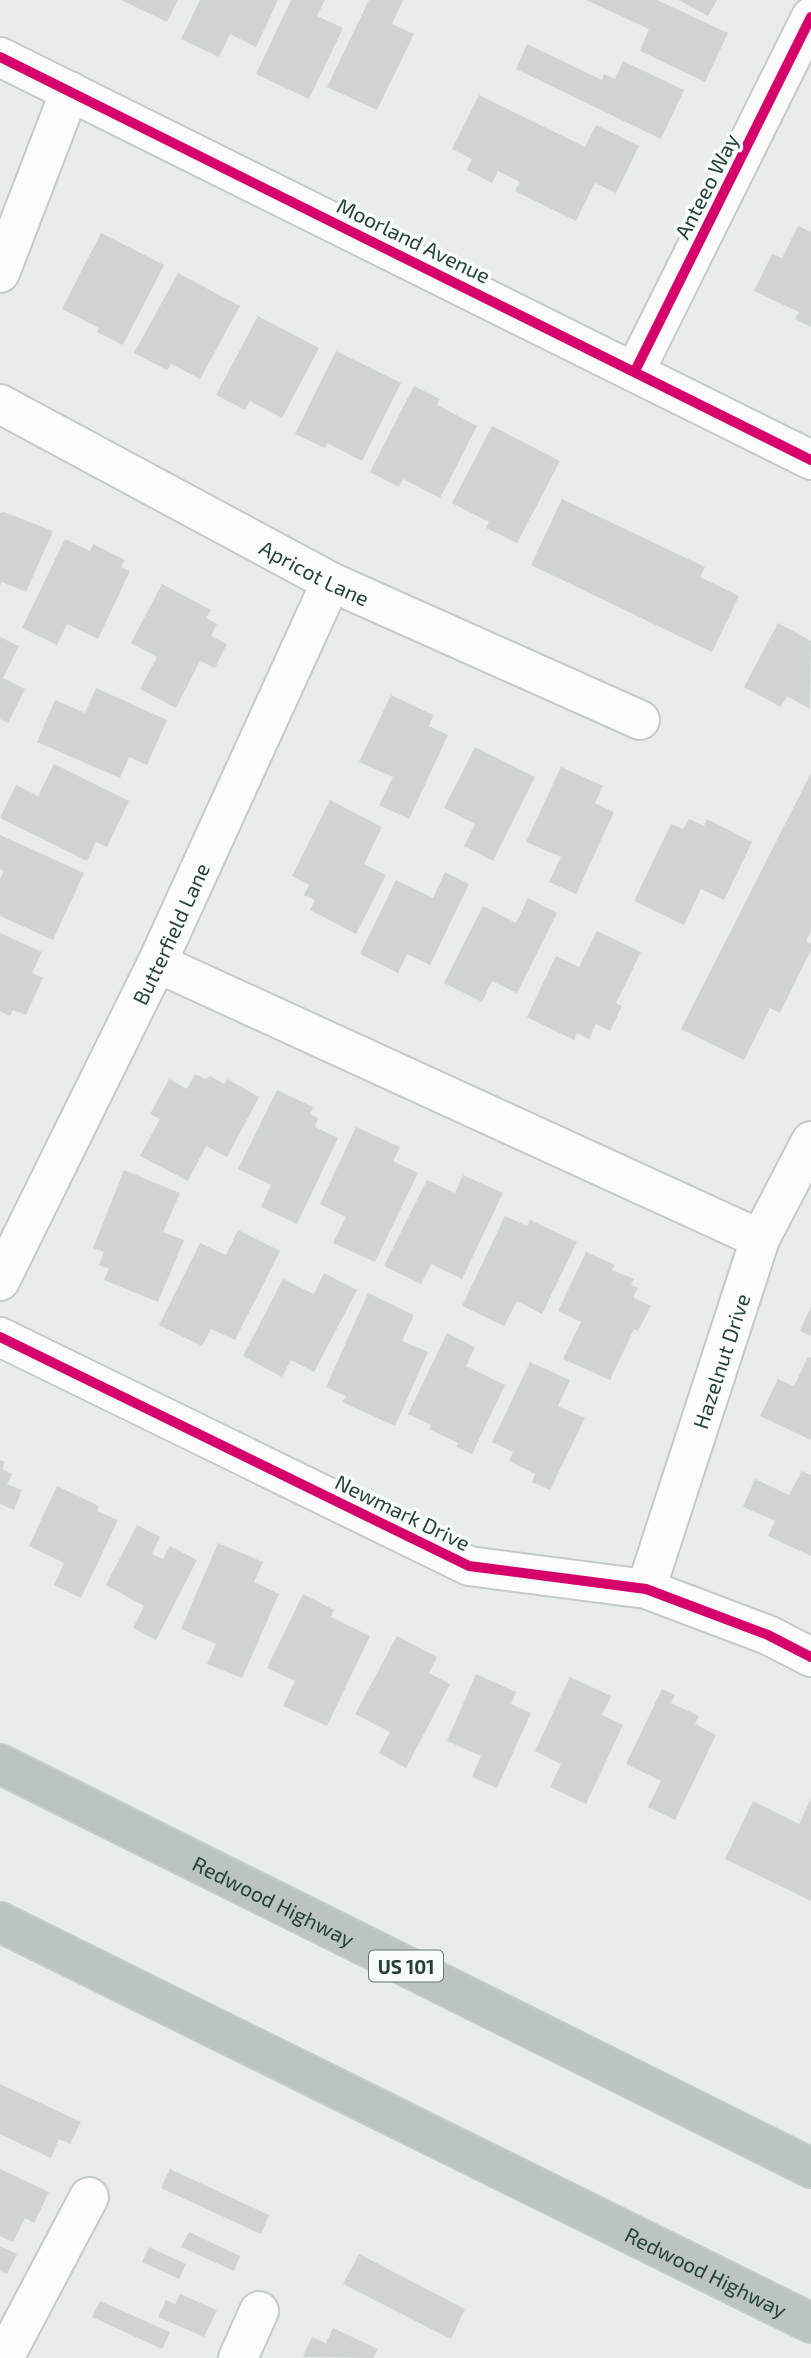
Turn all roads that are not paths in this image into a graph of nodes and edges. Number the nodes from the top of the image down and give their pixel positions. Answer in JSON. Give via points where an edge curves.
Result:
{"nodes":[{"id":1,"x":811,"y":17,"type":"edge"},
{"id":2,"x":0,"y":57,"type":"edge"},
{"id":3,"x":71,"y":91,"type":"junction"},
{"id":4,"x":0,"y":273,"type":"edge"},
{"id":5,"x":635,"y":371,"type":"junction"},
{"id":6,"x":0,"y":404,"type":"edge"},
{"id":7,"x":811,"y":460,"type":"edge"},
{"id":8,"x":331,"y":582,"type":"junction"},
{"id":9,"x":640,"y":720,"type":"dead end"},
{"id":10,"x":157,"y":963,"type":"junction"},
{"id":11,"x":811,"y":1141,"type":"edge"},
{"id":12,"x":760,"y":1239,"type":"junction"},
{"id":13,"x":0,"y":1281,"type":"edge"},
{"id":14,"x":0,"y":1337,"type":"edge"},
{"id":15,"x":646,"y":1589,"type":"junction"},
{"id":16,"x":811,"y":1657,"type":"edge"},
{"id":17,"x":0,"y":1763,"type":"edge"},
{"id":18,"x":0,"y":1922,"type":"edge"},
{"id":19,"x":811,"y":2168,"type":"edge"},
{"id":20,"x":89,"y":2197,"type":"dead end"},
{"id":21,"x":259,"y":2311,"type":"dead end"},
{"id":22,"x":811,"y":2323,"type":"edge"},
{"id":23,"x":4,"y":2358,"type":"edge"},
{"id":24,"x":238,"y":2358,"type":"edge"}],
"edges":[{"from":1,"to":5,"type":"street","name":"Anteeo Way"},
{"from":2,"to":3,"type":"street","name":"Moorland Avenue"},
{"from":3,"to":4,"type":"street"},
{"from":3,"to":5,"type":"street","name":"Moorland Avenue"},
{"from":5,"to":7,"type":"street","name":"Moorland Avenue"},
{"from":6,"to":8,"type":"street","name":"Apricot Lane"},
{"from":8,"to":9,"type":"street","name":"Apricot Lane"},
{"from":8,"to":10,"type":"street","name":"Butterfield Lane"},
{"from":10,"to":12,"type":"street"},
{"from":10,"to":13,"type":"street","name":"Butterfield Lane"},
{"from":11,"to":12,"type":"street","name":"Hazelnut Drive"},
{"from":12,"to":15,"type":"street","name":"Hazelnut Drive"},
{"from":14,"to":15,"type":"street","name":"Newmark Drive","via":[[469,1566]]},
{"from":15,"to":16,"type":"street","name":"Newmark Drive","via":[[768,1635]]},
{"from":17,"to":19,"type":"highway","name":"Redwood Highway","number":"US 101"},
{"from":18,"to":22,"type":"highway","name":"Redwood Highway"},
{"from":20,"to":23,"type":"street"},
{"from":21,"to":24,"type":"street"}]}
